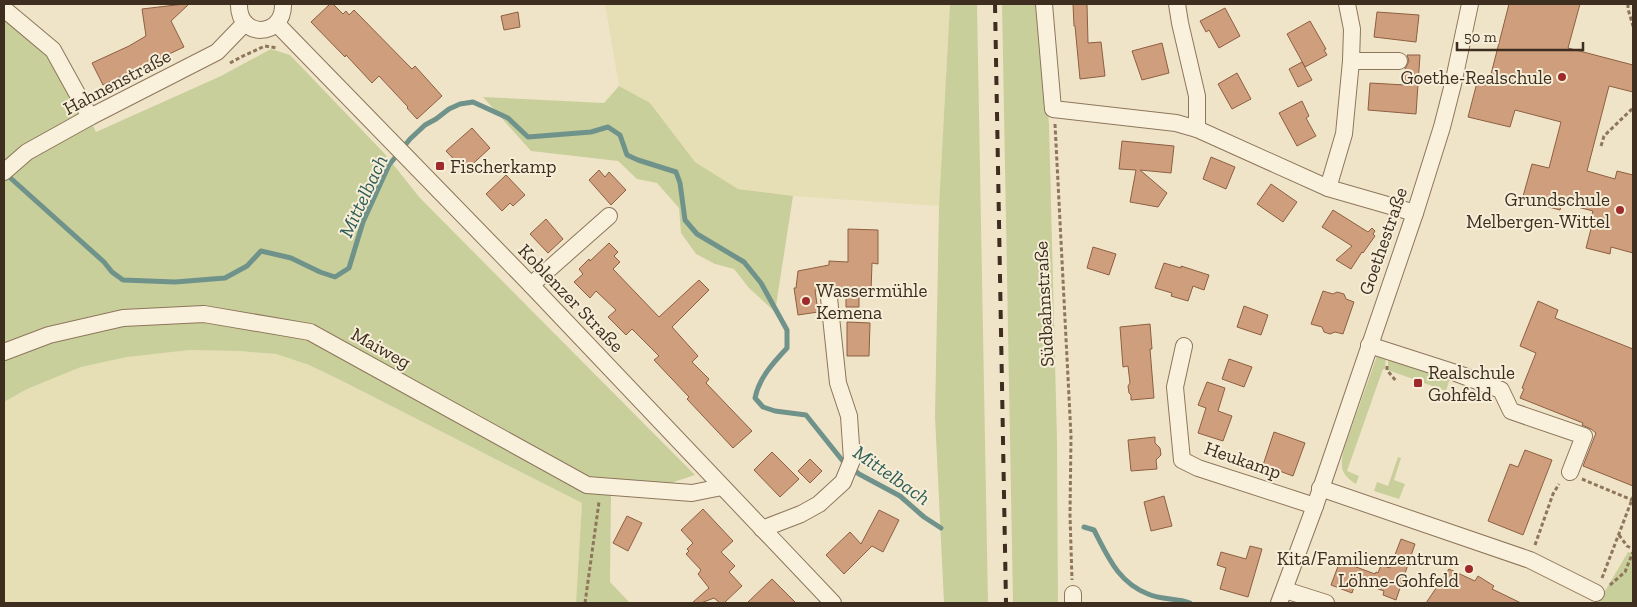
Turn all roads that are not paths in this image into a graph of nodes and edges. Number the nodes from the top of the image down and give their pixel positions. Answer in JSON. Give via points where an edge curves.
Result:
{"nodes":[{"id":1,"x":239,"y":4,"type":"edge"},
{"id":2,"x":283,"y":4,"type":"edge"},
{"id":3,"x":1044,"y":4,"type":"edge"},
{"id":4,"x":1177,"y":4,"type":"edge"},
{"id":5,"x":1348,"y":4,"type":"edge"},
{"id":6,"x":1470,"y":4,"type":"edge"},
{"id":7,"x":4,"y":9,"type":"edge"},
{"id":8,"x":245,"y":23,"type":"junction"},
{"id":9,"x":276,"y":24,"type":"junction"},
{"id":10,"x":1351,"y":61,"type":"junction"},
{"id":11,"x":1399,"y":61,"type":"dead end"},
{"id":12,"x":90,"y":118,"type":"junction"},
{"id":13,"x":1197,"y":129,"type":"junction"},
{"id":14,"x":7,"y":168,"type":"edge"},
{"id":15,"x":1328,"y":188,"type":"junction"},
{"id":16,"x":1415,"y":213,"type":"junction"},
{"id":17,"x":609,"y":216,"type":"dead end"},
{"id":18,"x":531,"y":285,"type":"junction"},
{"id":19,"x":829,"y":298,"type":"dead end"},
{"id":20,"x":1369,"y":345,"type":"junction"},
{"id":21,"x":1184,"y":346,"type":"dead end"},
{"id":22,"x":4,"y":352,"type":"edge"},
{"id":23,"x":1570,"y":472,"type":"road end"},
{"id":24,"x":722,"y":487,"type":"junction"},
{"id":25,"x":1320,"y":488,"type":"junction"},
{"id":26,"x":1315,"y":506,"type":"junction"},
{"id":27,"x":762,"y":529,"type":"junction"},
{"id":28,"x":1596,"y":593,"type":"road end"},
{"id":29,"x":1282,"y":597,"type":"edge"},
{"id":30,"x":833,"y":603,"type":"edge"},
{"id":31,"x":1326,"y":603,"type":"edge"}],
"edges":[{"from":1,"to":8,"type":"street"},
{"from":2,"to":9,"type":"street","via":[[281,18]]},
{"from":3,"to":13,"type":"street","via":[[1053,109],[1176,123]]},
{"from":4,"to":13,"type":"street","via":[[1197,96]]},
{"from":5,"to":10,"type":"street","via":[[1352,28]]},
{"from":6,"to":16,"type":"street","name":"Goethestraße","via":[[1440,135]]},
{"from":7,"to":12,"type":"street","via":[[53,50]]},
{"from":8,"to":9,"type":"street","via":[[257,30]]},
{"from":8,"to":12,"type":"street","name":"Hahnenstraße","via":[[217,52]]},
{"from":9,"to":18,"type":"street","name":"Koblenzer Straße"},
{"from":10,"to":11,"type":"street"},
{"from":10,"to":15,"type":"street","via":[[1344,134]]},
{"from":12,"to":14,"type":"street","name":"Hahnenstraße","via":[[27,152]]},
{"from":13,"to":15,"type":"street"},
{"from":15,"to":16,"type":"street"},
{"from":16,"to":20,"type":"street","name":"Goethestraße"},
{"from":17,"to":18,"type":"street"},
{"from":18,"to":24,"type":"street","name":"Koblenzer Straße"},
{"from":19,"to":27,"type":"street","via":[[838,383],[848,416],[852,460],[843,482],[819,504]]},
{"from":20,"to":23,"type":"street","via":[[1501,390],[1511,412],[1584,436]]},
{"from":20,"to":25,"type":"street","name":"Goethestraße"},
{"from":21,"to":26,"type":"street","name":"Heukamp","via":[[1175,387],[1182,460]]},
{"from":22,"to":24,"type":"street","name":"Maiweg","via":[[49,335],[123,318],[204,314],[310,332],[587,485],[692,493]]},
{"from":24,"to":27,"type":"street","name":"Koblenzer Straße"},
{"from":25,"to":26,"type":"street","name":"Goethestraße"},
{"from":25,"to":28,"type":"street","via":[[1530,560]]},
{"from":26,"to":29,"type":"street","name":"Goethestraße"},
{"from":27,"to":30,"type":"street","name":"Koblenzer Straße"},
{"from":29,"to":31,"type":"street"}]}
